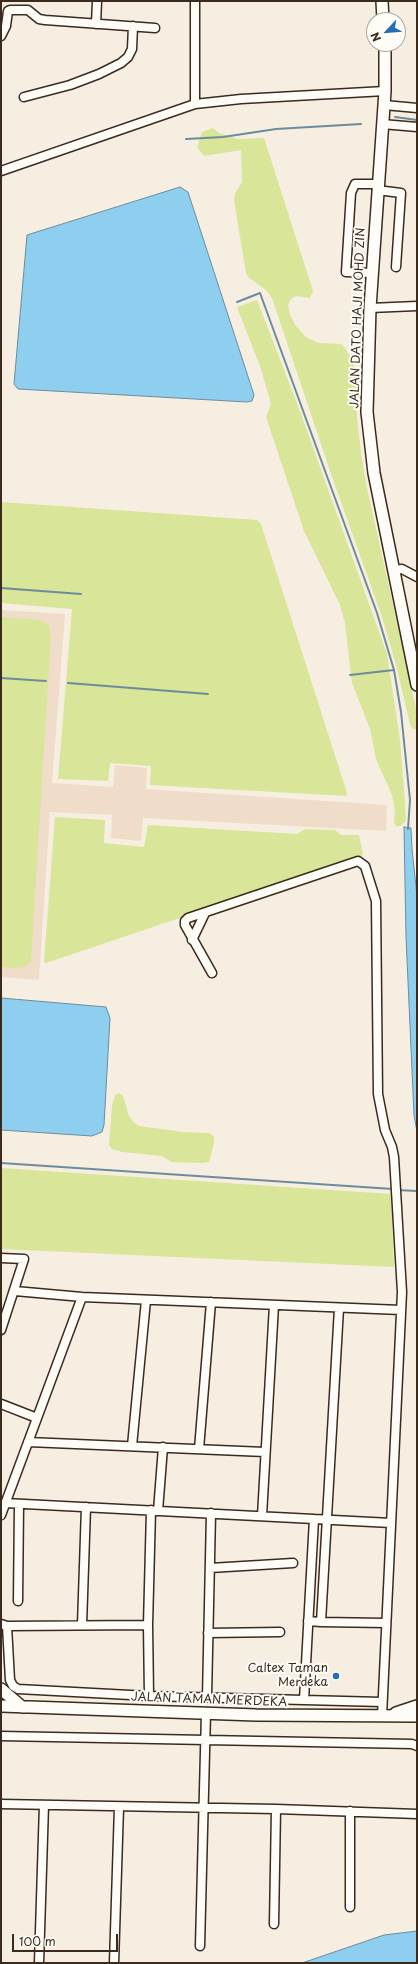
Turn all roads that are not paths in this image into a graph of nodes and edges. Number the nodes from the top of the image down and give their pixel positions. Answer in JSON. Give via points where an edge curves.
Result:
{"nodes":[{"id":1,"x":97,"y":1,"type":"edge"},
{"id":2,"x":195,"y":1,"type":"edge"},
{"id":3,"x":382,"y":1,"type":"edge"},
{"id":4,"x":383,"y":12,"type":"edge"},
{"id":5,"x":96,"y":24,"type":"junction"},
{"id":6,"x":133,"y":26,"type":"junction"},
{"id":7,"x":155,"y":28,"type":"dead end"},
{"id":8,"x":1,"y":36,"type":"edge"},
{"id":9,"x":385,"y":52,"type":"edge"},
{"id":10,"x":385,"y":91,"type":"junction"},
{"id":11,"x":24,"y":97,"type":"dead end"},
{"id":12,"x":195,"y":104,"type":"junction"},
{"id":13,"x":384,"y":105,"type":"junction"},
{"id":14,"x":417,"y":108,"type":"edge"},
{"id":15,"x":382,"y":124,"type":"junction"},
{"id":16,"x":417,"y":128,"type":"edge"},
{"id":17,"x":1,"y":171,"type":"edge"},
{"id":18,"x":378,"y":187,"type":"junction"},
{"id":19,"x":396,"y":267,"type":"dead end"},
{"id":20,"x":372,"y":273,"type":"junction"},
{"id":21,"x":417,"y":306,"type":"edge"},
{"id":22,"x":370,"y":308,"type":"junction"},
{"id":23,"x":394,"y":570,"type":"junction"},
{"id":24,"x":417,"y":577,"type":"edge"},
{"id":25,"x":417,"y":686,"type":"edge"},
{"id":26,"x":205,"y":913,"type":"junction"},
{"id":27,"x":192,"y":940,"type":"junction"},
{"id":28,"x":212,"y":973,"type":"dead end"},
{"id":29,"x":1,"y":1258,"type":"edge"},
{"id":30,"x":15,"y":1291,"type":"junction"},
{"id":31,"x":82,"y":1297,"type":"junction"},
{"id":32,"x":146,"y":1300,"type":"junction"},
{"id":33,"x":210,"y":1302,"type":"junction"},
{"id":34,"x":274,"y":1305,"type":"junction"},
{"id":35,"x":339,"y":1308,"type":"junction"},
{"id":36,"x":401,"y":1310,"type":"junction"},
{"id":37,"x":1,"y":1330,"type":"edge"},
{"id":38,"x":1,"y":1404,"type":"edge"},
{"id":39,"x":37,"y":1418,"type":"junction"},
{"id":40,"x":28,"y":1442,"type":"junction"},
{"id":41,"x":132,"y":1446,"type":"junction"},
{"id":42,"x":163,"y":1447,"type":"junction"},
{"id":43,"x":199,"y":1449,"type":"junction"},
{"id":44,"x":266,"y":1452,"type":"junction"},
{"id":45,"x":6,"y":1503,"type":"junction"},
{"id":46,"x":19,"y":1504,"type":"junction"},
{"id":47,"x":86,"y":1507,"type":"junction"},
{"id":48,"x":154,"y":1510,"type":"junction"},
{"id":49,"x":211,"y":1513,"type":"junction"},
{"id":50,"x":1,"y":1515,"type":"edge"},
{"id":51,"x":262,"y":1516,"type":"junction"},
{"id":52,"x":314,"y":1519,"type":"junction"},
{"id":53,"x":327,"y":1519,"type":"junction"},
{"id":54,"x":391,"y":1523,"type":"junction"},
{"id":55,"x":293,"y":1563,"type":"dead end"},
{"id":56,"x":210,"y":1568,"type":"junction"},
{"id":57,"x":18,"y":1601,"type":"dead end"},
{"id":58,"x":308,"y":1621,"type":"junction"},
{"id":59,"x":322,"y":1622,"type":"junction"},
{"id":60,"x":386,"y":1623,"type":"junction"},
{"id":61,"x":4,"y":1625,"type":"edge"},
{"id":62,"x":82,"y":1625,"type":"junction"},
{"id":63,"x":148,"y":1625,"type":"junction"},
{"id":64,"x":280,"y":1632,"type":"dead end"},
{"id":65,"x":208,"y":1633,"type":"junction"},
{"id":66,"x":1,"y":1689,"type":"edge"},
{"id":67,"x":149,"y":1696,"type":"junction"},
{"id":68,"x":207,"y":1697,"type":"junction"},
{"id":69,"x":304,"y":1700,"type":"junction"},
{"id":70,"x":382,"y":1702,"type":"junction"},
{"id":71,"x":1,"y":1706,"type":"edge"},
{"id":72,"x":417,"y":1706,"type":"edge"},
{"id":73,"x":22,"y":1707,"type":"junction"},
{"id":74,"x":206,"y":1713,"type":"junction"},
{"id":75,"x":384,"y":1716,"type":"junction"},
{"id":76,"x":417,"y":1716,"type":"edge"},
{"id":77,"x":417,"y":1719,"type":"edge"},
{"id":78,"x":1,"y":1736,"type":"edge"},
{"id":79,"x":206,"y":1739,"type":"junction"},
{"id":80,"x":417,"y":1746,"type":"edge"},
{"id":81,"x":1,"y":1804,"type":"edge"},
{"id":82,"x":44,"y":1805,"type":"junction"},
{"id":83,"x":118,"y":1806,"type":"junction"},
{"id":84,"x":204,"y":1808,"type":"junction"},
{"id":85,"x":276,"y":1809,"type":"junction"},
{"id":86,"x":350,"y":1811,"type":"junction"},
{"id":87,"x":417,"y":1814,"type":"edge"},
{"id":88,"x":350,"y":1907,"type":"dead end"},
{"id":89,"x":274,"y":1924,"type":"dead end"},
{"id":90,"x":200,"y":1946,"type":"dead end"},
{"id":91,"x":39,"y":1963,"type":"edge"},
{"id":92,"x":114,"y":1963,"type":"edge"}],
"edges":[{"from":1,"to":5,"type":"street"},
{"from":2,"to":12,"type":"street"},
{"from":3,"to":4,"type":"main road"},
{"from":5,"to":6,"type":"street"},
{"from":5,"to":8,"type":"street","via":[[39,19],[28,10],[10,10]]},
{"from":6,"to":7,"type":"street"},
{"from":6,"to":11,"type":"street","via":[[132,50],[121,63],[70,85]]},
{"from":9,"to":10,"type":"main road","name":"JALAN DATO HAJI MOHD ZIN"},
{"from":10,"to":12,"type":"street"},
{"from":10,"to":13,"type":"main road","name":"JALAN DATO HAJI MOHD ZIN"},
{"from":12,"to":17,"type":"street"},
{"from":13,"to":14,"type":"street"},
{"from":13,"to":15,"type":"main road","name":"JALAN DATO HAJI MOHD ZIN"},
{"from":15,"to":16,"type":"street"},
{"from":15,"to":18,"type":"main road","name":"JALAN DATO HAJI MOHD ZIN"},
{"from":18,"to":19,"type":"street","via":[[401,193]]},
{"from":18,"to":20,"type":"main road","name":"JALAN DATO HAJI MOHD ZIN"},
{"from":18,"to":20,"type":"street","via":[[356,184],[351,193],[346,272]]},
{"from":20,"to":22,"type":"main road","name":"JALAN DATO HAJI MOHD ZIN"},
{"from":21,"to":22,"type":"street"},
{"from":22,"to":23,"type":"main road","name":"JALAN DATO HAJI MOHD ZIN","via":[[367,391],[370,447]]},
{"from":23,"to":24,"type":"street","via":[[402,569]]},
{"from":23,"to":25,"type":"main road","name":"JALAN DATO HAJI MOHD ZIN"},
{"from":26,"to":27,"type":"street"},
{"from":26,"to":27,"type":"street","via":[[185,921]]},
{"from":26,"to":36,"type":"street","via":[[358,861],[365,866],[376,902],[378,1094],[384,1130],[392,1147]]},
{"from":27,"to":28,"type":"street"},
{"from":29,"to":30,"type":"street","via":[[24,1259]]},
{"from":30,"to":31,"type":"street"},
{"from":30,"to":37,"type":"street"},
{"from":31,"to":32,"type":"street"},
{"from":31,"to":39,"type":"street"},
{"from":32,"to":33,"type":"street"},
{"from":32,"to":41,"type":"street"},
{"from":33,"to":34,"type":"street"},
{"from":33,"to":43,"type":"street"},
{"from":34,"to":35,"type":"street"},
{"from":34,"to":44,"type":"street"},
{"from":35,"to":36,"type":"street"},
{"from":35,"to":53,"type":"street"},
{"from":36,"to":54,"type":"street"},
{"from":38,"to":39,"type":"street"},
{"from":39,"to":40,"type":"street"},
{"from":40,"to":41,"type":"street"},
{"from":40,"to":45,"type":"street"},
{"from":41,"to":42,"type":"street"},
{"from":42,"to":43,"type":"street"},
{"from":42,"to":48,"type":"street"},
{"from":43,"to":44,"type":"street"},
{"from":44,"to":51,"type":"street"},
{"from":45,"to":46,"type":"street"},
{"from":45,"to":50,"type":"street"},
{"from":46,"to":47,"type":"street"},
{"from":46,"to":57,"type":"street"},
{"from":47,"to":48,"type":"street"},
{"from":47,"to":62,"type":"street"},
{"from":48,"to":49,"type":"street"},
{"from":48,"to":63,"type":"street"},
{"from":49,"to":51,"type":"street"},
{"from":49,"to":56,"type":"street"},
{"from":51,"to":52,"type":"street"},
{"from":52,"to":53,"type":"street"},
{"from":52,"to":58,"type":"street"},
{"from":53,"to":54,"type":"street"},
{"from":53,"to":59,"type":"street"},
{"from":54,"to":60,"type":"street"},
{"from":55,"to":56,"type":"street"},
{"from":56,"to":65,"type":"street"},
{"from":58,"to":59,"type":"street"},
{"from":58,"to":69,"type":"street"},
{"from":59,"to":60,"type":"street"},
{"from":60,"to":70,"type":"street"},
{"from":61,"to":62,"type":"street"},
{"from":61,"to":67,"type":"street","via":[[10,1680],[18,1689]]},
{"from":62,"to":63,"type":"street"},
{"from":63,"to":67,"type":"street"},
{"from":64,"to":65,"type":"street"},
{"from":65,"to":68,"type":"street"},
{"from":66,"to":73,"type":"main road"},
{"from":67,"to":68,"type":"street"},
{"from":68,"to":69,"type":"street"},
{"from":69,"to":70,"type":"street"},
{"from":70,"to":75,"type":"street"},
{"from":71,"to":73,"type":"main road","name":"JALAN TAMAN MERDEKA"},
{"from":72,"to":75,"type":"main road"},
{"from":73,"to":74,"type":"main road","name":"JALAN TAMAN MERDEKA"},
{"from":74,"to":75,"type":"main road","name":"JALAN TAMAN MERDEKA"},
{"from":74,"to":79,"type":"street"},
{"from":75,"to":76,"type":"main road","name":"JALAN TAMAN MERDEKA"},
{"from":75,"to":77,"type":"main road"},
{"from":78,"to":79,"type":"street"},
{"from":79,"to":80,"type":"street"},
{"from":79,"to":84,"type":"street"},
{"from":81,"to":82,"type":"street"},
{"from":82,"to":83,"type":"street"},
{"from":82,"to":91,"type":"street"},
{"from":83,"to":84,"type":"street"},
{"from":83,"to":92,"type":"street"},
{"from":84,"to":85,"type":"street"},
{"from":84,"to":90,"type":"street"},
{"from":85,"to":86,"type":"street"},
{"from":85,"to":89,"type":"street"},
{"from":86,"to":87,"type":"street"},
{"from":86,"to":88,"type":"street"}]}
